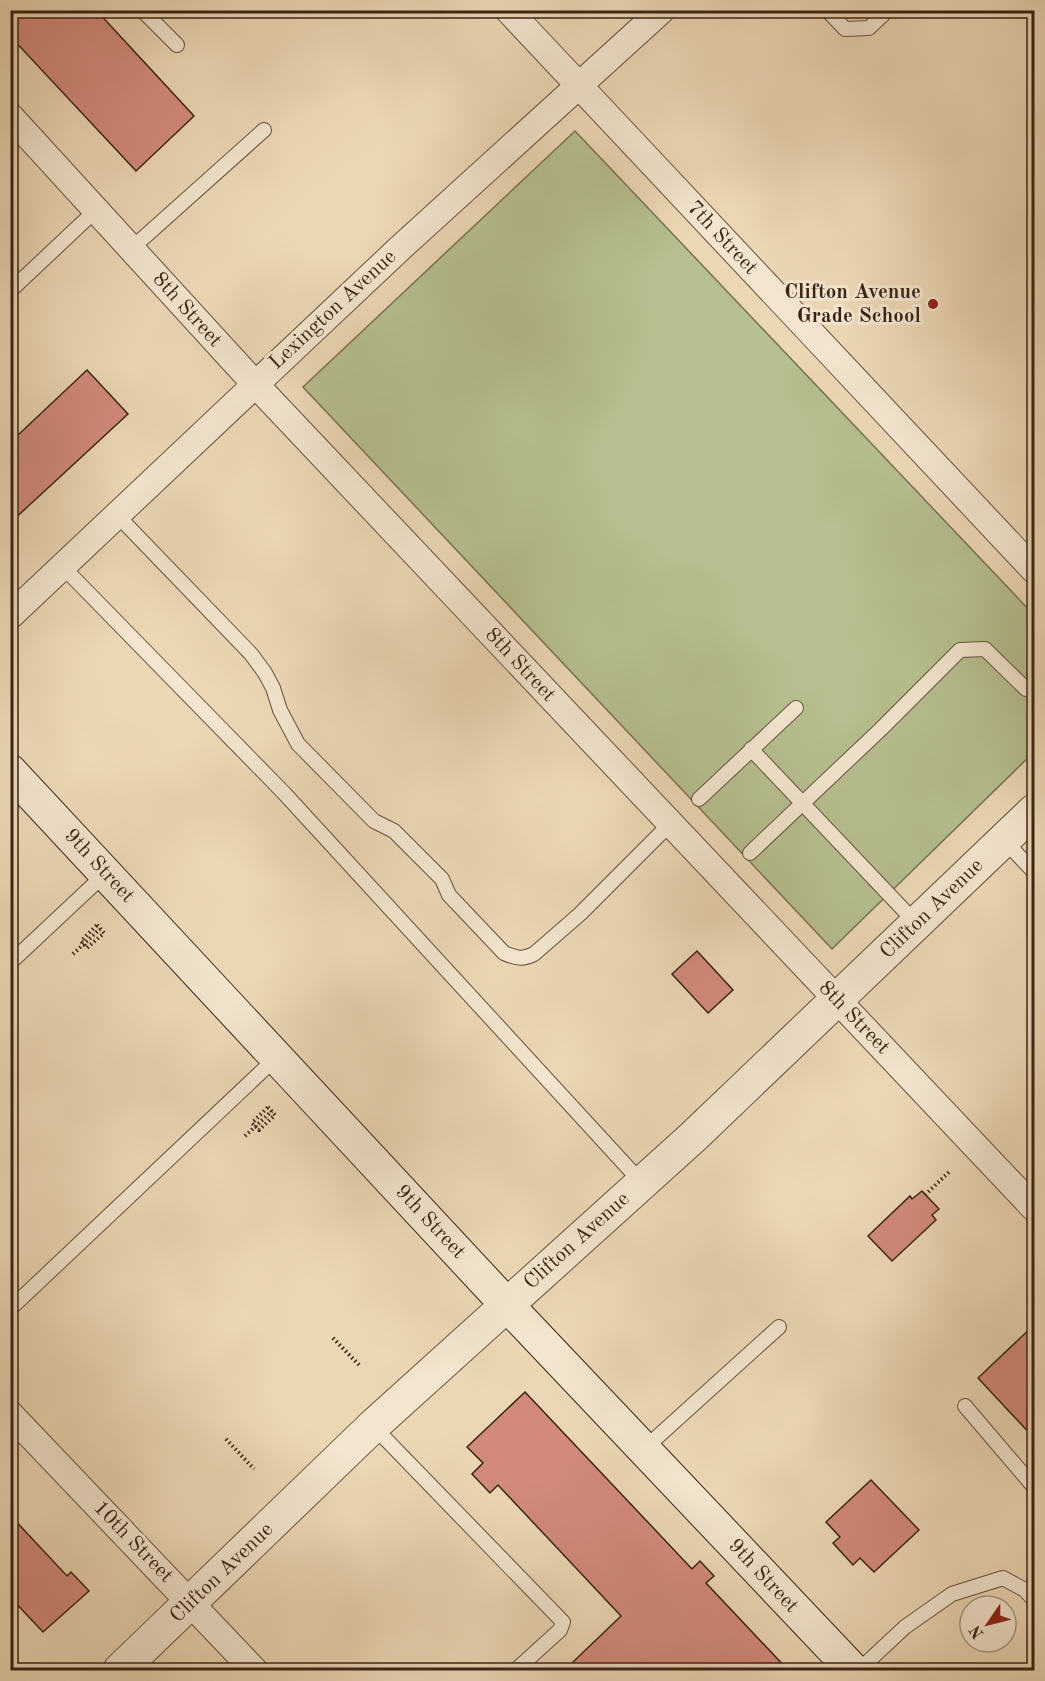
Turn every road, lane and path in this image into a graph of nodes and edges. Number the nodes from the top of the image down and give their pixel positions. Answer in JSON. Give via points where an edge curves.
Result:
{"nodes":[{"id":1,"x":142,"y":10,"type":"edge"},
{"id":2,"x":508,"y":10,"type":"edge"},
{"id":3,"x":662,"y":10,"type":"edge"},
{"id":4,"x":827,"y":10,"type":"edge"},
{"id":5,"x":888,"y":10,"type":"edge"},
{"id":6,"x":177,"y":45,"type":"dead end"},
{"id":7,"x":579,"y":86,"type":"junction"},
{"id":8,"x":10,"y":117,"type":"edge"},
{"id":9,"x":264,"y":130,"type":"dead end"},
{"id":10,"x":96,"y":210,"type":"junction"},
{"id":11,"x":131,"y":249,"type":"junction"},
{"id":12,"x":10,"y":291,"type":"edge"},
{"id":13,"x":255,"y":384,"type":"junction"},
{"id":14,"x":117,"y":515,"type":"junction"},
{"id":15,"x":63,"y":567,"type":"junction"},
{"id":16,"x":1035,"y":570,"type":"edge"},
{"id":17,"x":10,"y":616,"type":"edge"},
{"id":18,"x":1026,"y":689,"type":"dead end"},
{"id":19,"x":796,"y":708,"type":"dead end"},
{"id":20,"x":751,"y":749,"type":"junction"},
{"id":21,"x":10,"y":771,"type":"edge"},
{"id":22,"x":699,"y":799,"type":"dead end"},
{"id":23,"x":802,"y":804,"type":"junction"},
{"id":24,"x":1035,"y":811,"type":"edge"},
{"id":25,"x":670,"y":824,"type":"junction"},
{"id":26,"x":1004,"y":840,"type":"junction"},
{"id":27,"x":750,"y":853,"type":"dead end"},
{"id":28,"x":1035,"y":872,"type":"edge"},
{"id":29,"x":106,"y":873,"type":"junction"},
{"id":30,"x":917,"y":924,"type":"junction"},
{"id":31,"x":100,"y":929,"type":"dead end"},
{"id":32,"x":73,"y":954,"type":"dead end"},
{"id":33,"x":10,"y":963,"type":"edge"},
{"id":34,"x":837,"y":1000,"type":"junction"},
{"id":35,"x":277,"y":1057,"type":"junction"},
{"id":36,"x":256,"y":1126,"type":"junction"},
{"id":37,"x":245,"y":1136,"type":"dead end"},
{"id":38,"x":949,"y":1172,"type":"dead end"},
{"id":39,"x":642,"y":1183,"type":"junction"},
{"id":40,"x":925,"y":1195,"type":"dead end"},
{"id":41,"x":1035,"y":1208,"type":"edge"},
{"id":42,"x":507,"y":1305,"type":"junction"},
{"id":43,"x":10,"y":1309,"type":"edge"},
{"id":44,"x":779,"y":1327,"type":"dead end"},
{"id":45,"x":333,"y":1338,"type":"dead end"},
{"id":46,"x":361,"y":1367,"type":"dead end"},
{"id":47,"x":965,"y":1406,"type":"dead end"},
{"id":48,"x":10,"y":1414,"type":"edge"},
{"id":49,"x":373,"y":1426,"type":"junction"},
{"id":50,"x":226,"y":1439,"type":"dead end"},
{"id":51,"x":645,"y":1449,"type":"junction"},
{"id":52,"x":254,"y":1469,"type":"dead end"},
{"id":53,"x":1035,"y":1487,"type":"edge"},
{"id":54,"x":1035,"y":1600,"type":"edge"},
{"id":55,"x":191,"y":1603,"type":"junction"},
{"id":56,"x":120,"y":1671,"type":"edge"},
{"id":57,"x":254,"y":1671,"type":"edge"},
{"id":58,"x":516,"y":1671,"type":"edge"},
{"id":59,"x":853,"y":1671,"type":"edge"},
{"id":60,"x":859,"y":1671,"type":"edge"}],
"edges":[{"from":1,"to":6,"type":"lane"},
{"from":2,"to":7,"type":"street","name":"7th Street"},
{"from":3,"to":7,"type":"street","name":"Lexington Avenue"},
{"from":4,"to":5,"type":"lane","via":[[845,29],[869,27]]},
{"from":7,"to":13,"type":"street","name":"Lexington Avenue"},
{"from":7,"to":16,"type":"street","name":"7th Street"},
{"from":8,"to":10,"type":"street","name":"8th Street"},
{"from":9,"to":11,"type":"lane"},
{"from":10,"to":11,"type":"street","name":"8th Street"},
{"from":10,"to":12,"type":"lane"},
{"from":11,"to":13,"type":"street","name":"8th Street"},
{"from":13,"to":14,"type":"street","name":"Lexington Avenue"},
{"from":13,"to":25,"type":"street","name":"8th Street"},
{"from":14,"to":15,"type":"street","name":"Lexington Avenue"},
{"from":14,"to":25,"type":"lane","via":[[252,654],[298,744],[374,821],[394,831],[442,879],[449,895],[504,953],[515,958],[534,954]]},
{"from":15,"to":17,"type":"street","name":"Lexington Avenue"},
{"from":15,"to":39,"type":"lane","via":[[284,793]]},
{"from":18,"to":23,"type":"lane","via":[[985,649],[960,650]]},
{"from":19,"to":20,"type":"lane"},
{"from":20,"to":22,"type":"lane"},
{"from":20,"to":23,"type":"lane"},
{"from":21,"to":29,"type":"street","name":"9th Street"},
{"from":23,"to":27,"type":"lane"},
{"from":23,"to":30,"type":"lane"},
{"from":24,"to":26,"type":"street","name":"Clifton Avenue"},
{"from":25,"to":34,"type":"street","name":"8th Street"},
{"from":26,"to":28,"type":"lane"},
{"from":26,"to":30,"type":"street","name":"Clifton Avenue"},
{"from":29,"to":33,"type":"lane"},
{"from":29,"to":35,"type":"street","name":"9th Street"},
{"from":30,"to":34,"type":"street","name":"Clifton Avenue"},
{"from":31,"to":32,"type":"path"},
{"from":34,"to":39,"type":"street","name":"Clifton Avenue"},
{"from":34,"to":41,"type":"street","name":"8th Street"},
{"from":35,"to":42,"type":"street","name":"9th Street"},
{"from":35,"to":43,"type":"lane"},
{"from":36,"to":36,"type":"path","via":[[252,1123],[268,1107],[275,1115],[259,1130]]},
{"from":36,"to":37,"type":"path"},
{"from":38,"to":40,"type":"path"},
{"from":39,"to":42,"type":"street","name":"Clifton Avenue"},
{"from":42,"to":49,"type":"street","name":"Clifton Avenue"},
{"from":42,"to":51,"type":"street","name":"9th Street"},
{"from":44,"to":51,"type":"lane"},
{"from":45,"to":46,"type":"path"},
{"from":47,"to":53,"type":"lane"},
{"from":48,"to":55,"type":"street","name":"10th Street"},
{"from":49,"to":55,"type":"street","name":"Clifton Avenue"},
{"from":49,"to":58,"type":"lane","via":[[563,1622],[560,1630]]},
{"from":50,"to":52,"type":"path"},
{"from":51,"to":59,"type":"street","name":"9th Street"},
{"from":54,"to":60,"type":"lane","via":[[1003,1578],[952,1594],[905,1627]]},
{"from":55,"to":56,"type":"street","name":"Clifton Avenue"},
{"from":55,"to":57,"type":"street","name":"10th Street"}]}
